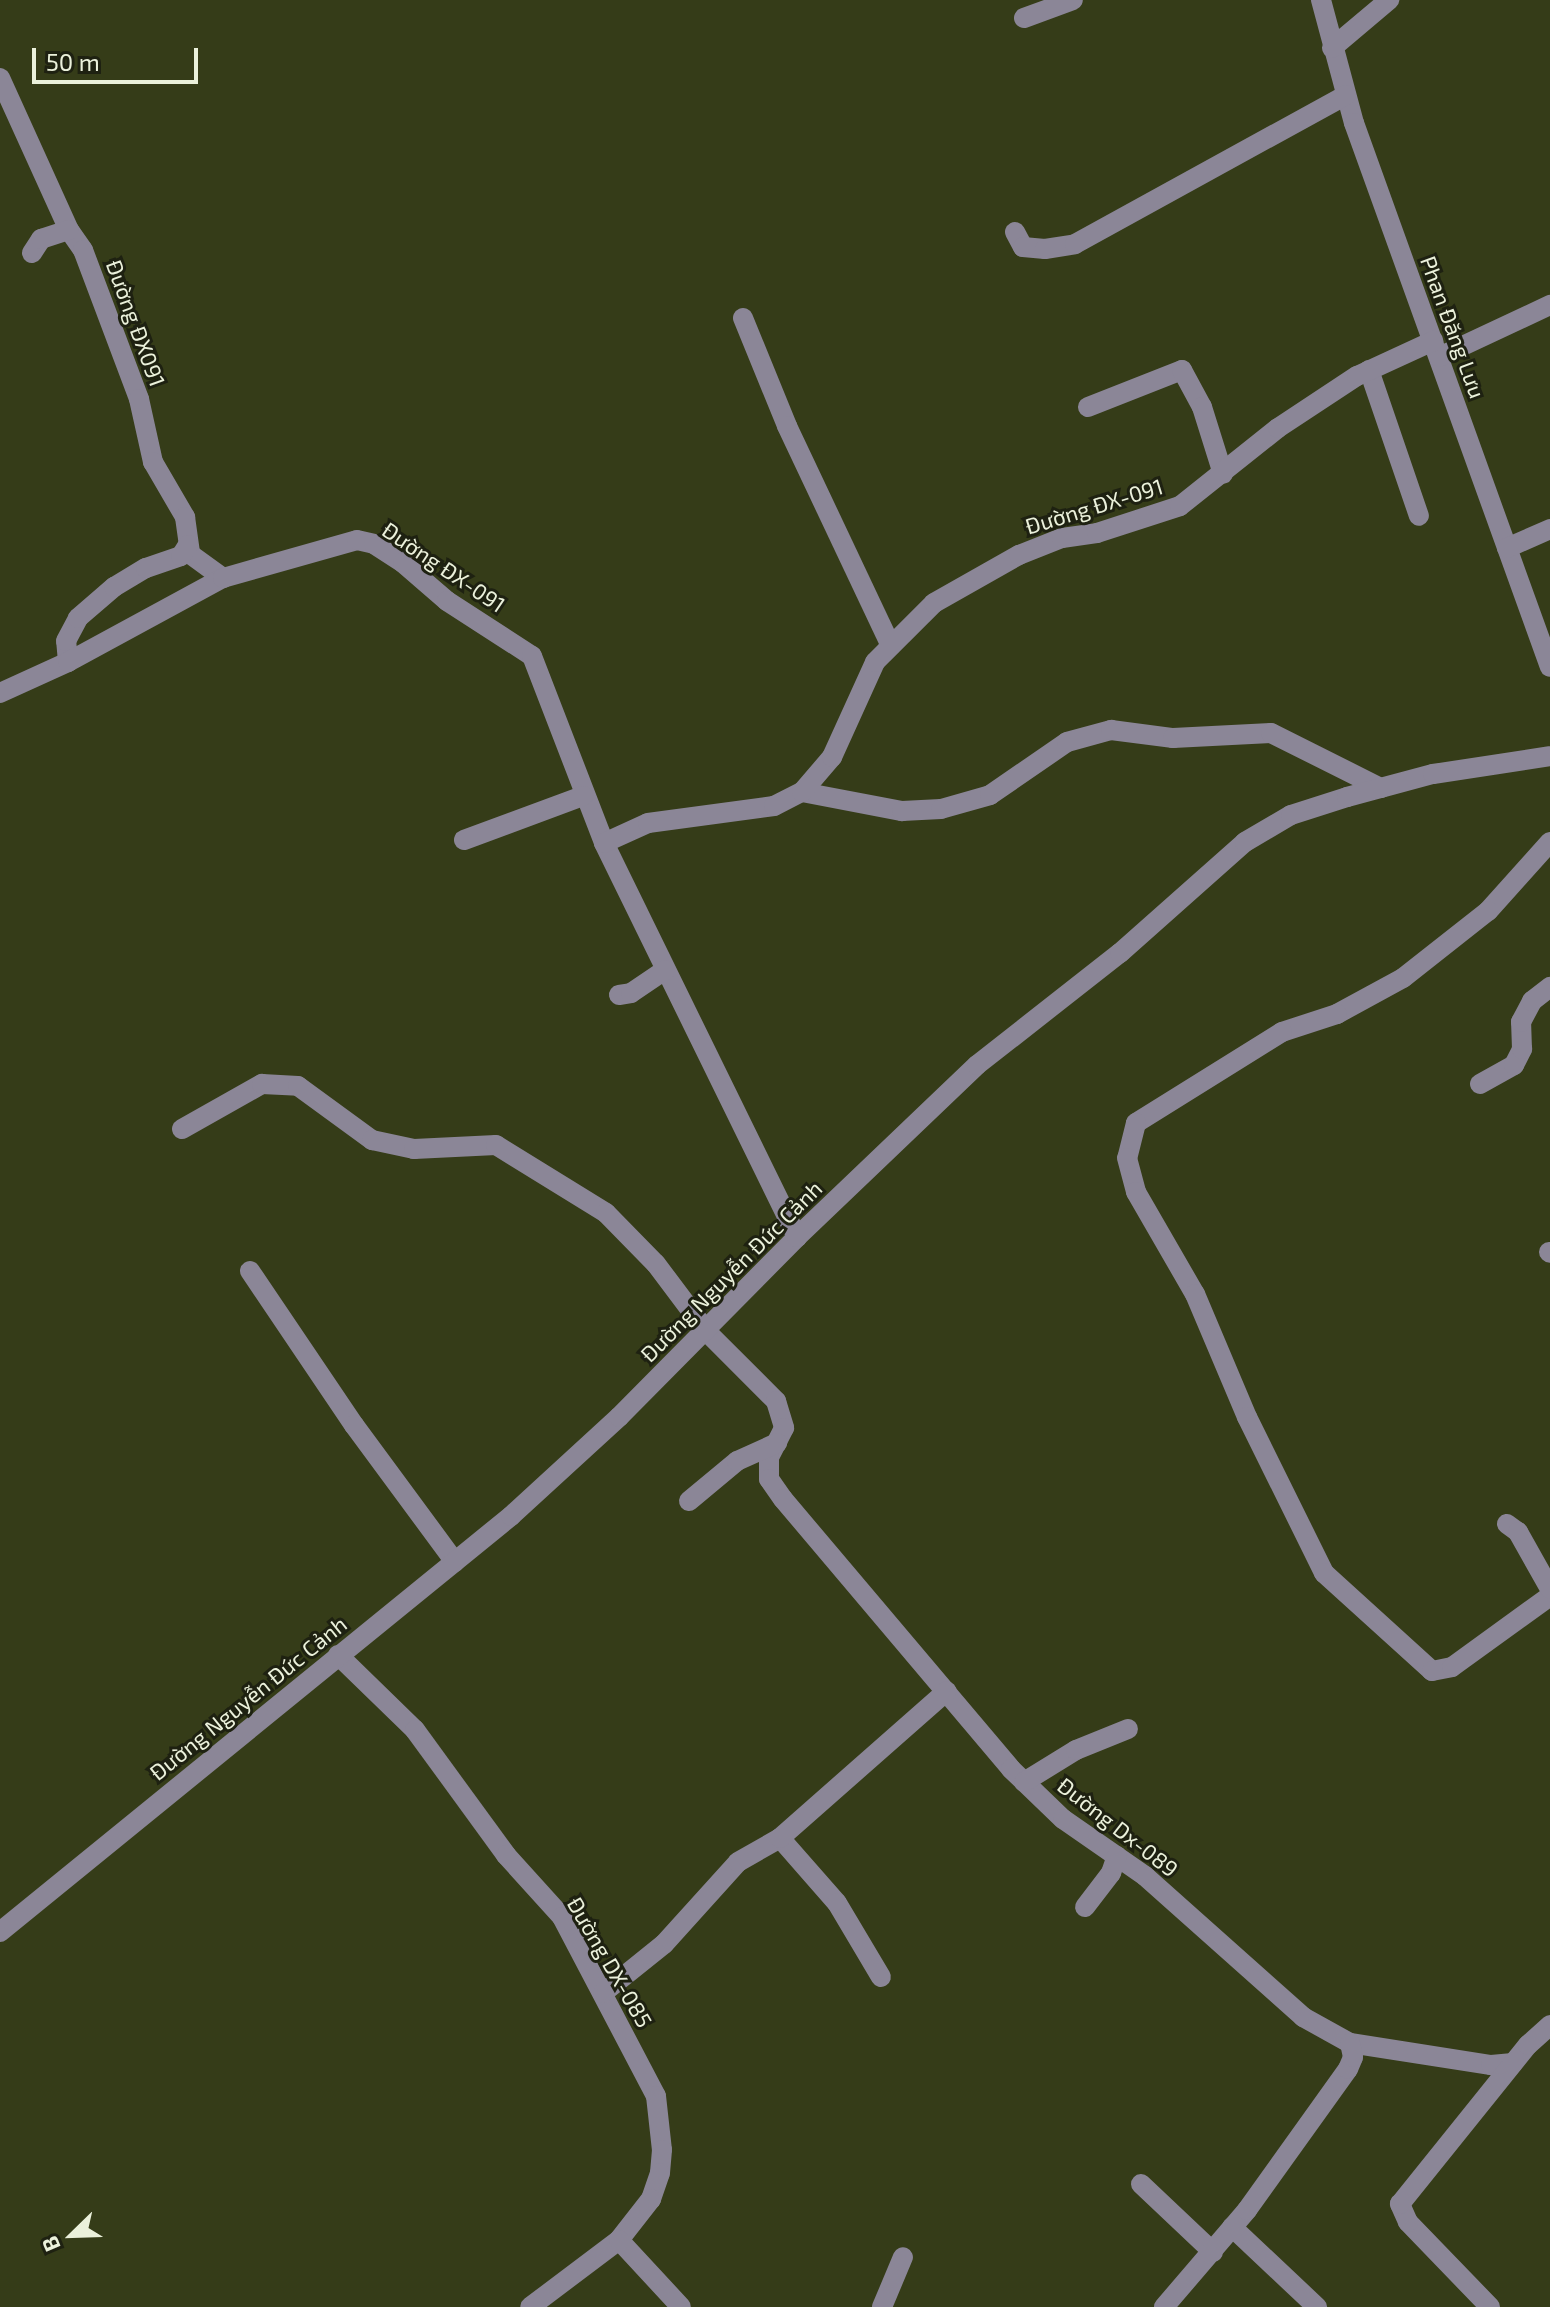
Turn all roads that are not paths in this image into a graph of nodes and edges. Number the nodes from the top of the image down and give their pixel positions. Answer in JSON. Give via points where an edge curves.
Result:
{"nodes":[{"id":1,"x":1073,"y":0,"type":"edge"},
{"id":2,"x":1321,"y":0,"type":"edge"},
{"id":3,"x":1389,"y":0,"type":"edge"},
{"id":4,"x":1024,"y":18,"type":"dead end"},
{"id":5,"x":1332,"y":48,"type":"junction"},
{"id":6,"x":0,"y":78,"type":"edge"},
{"id":7,"x":1346,"y":95,"type":"junction"},
{"id":8,"x":69,"y":230,"type":"junction"},
{"id":9,"x":1015,"y":232,"type":"dead end"},
{"id":10,"x":32,"y":253,"type":"dead end"},
{"id":11,"x":1550,"y":305,"type":"edge"},
{"id":12,"x":743,"y":318,"type":"dead end"},
{"id":13,"x":1436,"y":349,"type":"junction"},
{"id":14,"x":1369,"y":370,"type":"junction"},
{"id":15,"x":1088,"y":407,"type":"dead end"},
{"id":16,"x":1223,"y":474,"type":"junction"},
{"id":17,"x":1419,"y":516,"type":"dead end"},
{"id":18,"x":1550,"y":529,"type":"edge"},
{"id":19,"x":188,"y":545,"type":"junction"},
{"id":20,"x":1507,"y":548,"type":"junction"},
{"id":21,"x":223,"y":578,"type":"junction"},
{"id":22,"x":891,"y":646,"type":"junction"},
{"id":23,"x":68,"y":662,"type":"junction"},
{"id":24,"x":1550,"y":667,"type":"edge"},
{"id":25,"x":0,"y":693,"type":"edge"},
{"id":26,"x":1550,"y":756,"type":"edge"},
{"id":27,"x":1381,"y":788,"type":"junction"},
{"id":28,"x":802,"y":792,"type":"junction"},
{"id":29,"x":583,"y":796,"type":"junction"},
{"id":30,"x":464,"y":840,"type":"dead end"},
{"id":31,"x":1550,"y":842,"type":"edge"},
{"id":32,"x":604,"y":843,"type":"junction"},
{"id":33,"x":665,"y":970,"type":"junction"},
{"id":34,"x":1550,"y":987,"type":"edge"},
{"id":35,"x":619,"y":995,"type":"dead end"},
{"id":36,"x":1480,"y":1084,"type":"dead end"},
{"id":37,"x":182,"y":1129,"type":"dead end"},
{"id":38,"x":797,"y":1237,"type":"junction"},
{"id":39,"x":250,"y":1271,"type":"dead end"},
{"id":40,"x":707,"y":1332,"type":"junction"},
{"id":41,"x":777,"y":1443,"type":"junction"},
{"id":42,"x":689,"y":1501,"type":"dead end"},
{"id":43,"x":1507,"y":1524,"type":"dead end"},
{"id":44,"x":455,"y":1562,"type":"junction"},
{"id":45,"x":1550,"y":1589,"type":"edge"},
{"id":46,"x":1550,"y":1596,"type":"edge"},
{"id":47,"x":338,"y":1655,"type":"junction"},
{"id":48,"x":947,"y":1691,"type":"junction"},
{"id":49,"x":1128,"y":1729,"type":"dead end"},
{"id":50,"x":1024,"y":1782,"type":"junction"},
{"id":51,"x":780,"y":1838,"type":"junction"},
{"id":52,"x":1117,"y":1856,"type":"junction"},
{"id":53,"x":1085,"y":1907,"type":"dead end"},
{"id":54,"x":0,"y":1932,"type":"edge"},
{"id":55,"x":881,"y":1977,"type":"dead end"},
{"id":56,"x":603,"y":1993,"type":"junction"},
{"id":57,"x":1550,"y":2025,"type":"edge"},
{"id":58,"x":1350,"y":2043,"type":"junction"},
{"id":59,"x":1513,"y":2063,"type":"junction"},
{"id":60,"x":1141,"y":2184,"type":"dead end"},
{"id":61,"x":1232,"y":2227,"type":"junction"},
{"id":62,"x":619,"y":2240,"type":"junction"},
{"id":63,"x":1213,"y":2252,"type":"junction"},
{"id":64,"x":903,"y":2257,"type":"dead end"},
{"id":65,"x":530,"y":2307,"type":"edge"},
{"id":66,"x":681,"y":2307,"type":"edge"},
{"id":67,"x":882,"y":2307,"type":"edge"},
{"id":68,"x":1164,"y":2307,"type":"edge"},
{"id":69,"x":1317,"y":2307,"type":"edge"},
{"id":70,"x":1490,"y":2307,"type":"edge"}],
"edges":[{"from":1,"to":4,"type":"street"},
{"from":2,"to":5,"type":"street","name":"Phan Đăng Lưu"},
{"from":3,"to":5,"type":"street"},
{"from":5,"to":7,"type":"street","name":"Phan Đăng Lưu"},
{"from":6,"to":8,"type":"street","name":"Đường ĐX091"},
{"from":7,"to":9,"type":"street","via":[[1075,244],[1023,247]]},
{"from":7,"to":13,"type":"street","name":"Phan Đăng Lưu"},
{"from":8,"to":10,"type":"street","via":[[41,239]]},
{"from":8,"to":19,"type":"street","name":"Đường ĐX091","via":[[83,250],[139,399],[153,462],[185,517]]},
{"from":11,"to":13,"type":"street","name":"Đường ĐX-091"},
{"from":12,"to":22,"type":"street","via":[[787,426]]},
{"from":13,"to":14,"type":"street","name":"Đường ĐX-091"},
{"from":13,"to":20,"type":"street","name":"Phan Đăng Lưu"},
{"from":14,"to":16,"type":"street","name":"Đường ĐX-091","via":[[1278,428]]},
{"from":14,"to":17,"type":"street"},
{"from":15,"to":16,"type":"street","via":[[1182,370],[1202,407]]},
{"from":16,"to":22,"type":"street","name":"Đường ĐX-091","via":[[1180,506],[1019,555],[934,603]]},
{"from":18,"to":20,"type":"street"},
{"from":19,"to":21,"type":"street","via":[[190,554]]},
{"from":19,"to":23,"type":"street","via":[[181,556],[114,587],[78,618],[66,641]]},
{"from":20,"to":24,"type":"street","name":"Phan Đăng Lưu"},
{"from":21,"to":23,"type":"street","name":"Đường ĐX-091"},
{"from":21,"to":29,"type":"street","name":"Đường ĐX-091","via":[[357,540],[374,544],[447,601],[532,656]]},
{"from":22,"to":28,"type":"street","name":"Đường ĐX-091","via":[[875,662],[832,757]]},
{"from":23,"to":25,"type":"street","name":"Đường ĐX-091"},
{"from":26,"to":27,"type":"street","name":"Đường Nguyễn Đức Cảnh","via":[[1433,774]]},
{"from":27,"to":28,"type":"street","via":[[1271,733],[1173,738],[1111,730],[1067,742],[990,795],[941,809],[902,811]]},
{"from":27,"to":38,"type":"street","name":"Đường Nguyễn Đức Cảnh","via":[[1291,815],[1245,842],[1120,953],[977,1065]]},
{"from":28,"to":32,"type":"street","name":"Đường ĐX-091","via":[[774,806],[648,823]]},
{"from":29,"to":30,"type":"street"},
{"from":29,"to":32,"type":"street","name":"Đường ĐX-091"},
{"from":31,"to":46,"type":"street","via":[[1488,911],[1403,978],[1337,1014],[1282,1032],[1136,1123],[1127,1158],[1136,1192],[1195,1294],[1247,1417],[1324,1573],[1432,1671],[1452,1667]]},
{"from":32,"to":33,"type":"street","name":"Đường ĐX-091"},
{"from":33,"to":35,"type":"street"},
{"from":33,"to":38,"type":"street","name":"Đường ĐX-091"},
{"from":34,"to":36,"type":"street","via":[[1532,1001],[1521,1022],[1522,1049],[1514,1065]]},
{"from":37,"to":40,"type":"street","name":"Đường Dx-089","via":[[262,1084],[298,1086],[372,1140],[414,1149],[496,1145],[606,1213],[656,1264]]},
{"from":38,"to":40,"type":"street","name":"Đường Nguyễn Đức Cảnh"},
{"from":39,"to":44,"type":"street"},
{"from":40,"to":41,"type":"street","name":"Đường Dx-089","via":[[776,1401],[784,1428]]},
{"from":40,"to":44,"type":"street","name":"Đường Nguyễn Đức Cảnh"},
{"from":41,"to":42,"type":"street","via":[[737,1461]]},
{"from":41,"to":48,"type":"street","name":"Đường Dx-089","via":[[769,1458],[769,1479]]},
{"from":43,"to":45,"type":"street","via":[[1518,1532]]},
{"from":44,"to":47,"type":"street","name":"Đường Nguyễn Đức Cảnh"},
{"from":47,"to":54,"type":"street","name":"Đường Nguyễn Đức Cảnh"},
{"from":47,"to":56,"type":"street","name":"Đường DX-085","via":[[415,1730],[506,1855],[562,1917]]},
{"from":48,"to":50,"type":"street","name":"Đường Dx-089"},
{"from":48,"to":51,"type":"street"},
{"from":49,"to":50,"type":"street","via":[[1076,1750]]},
{"from":50,"to":52,"type":"street","name":"Đường Dx-089","via":[[1063,1819]]},
{"from":51,"to":55,"type":"street","via":[[837,1903]]},
{"from":51,"to":56,"type":"street","via":[[738,1862],[664,1944]]},
{"from":52,"to":53,"type":"street"},
{"from":52,"to":58,"type":"street","name":"Đường Dx-089","via":[[1303,2017]]},
{"from":56,"to":62,"type":"street","name":"Đường DX-085","via":[[656,2096],[662,2127],[660,2173],[651,2199]]},
{"from":57,"to":59,"type":"street"},
{"from":58,"to":59,"type":"street","name":"Đường Dx-089","via":[[1491,2065]]},
{"from":58,"to":61,"type":"street","via":[[1353,2057],[1348,2069]]},
{"from":59,"to":70,"type":"street","via":[[1400,2204],[1408,2222]]},
{"from":60,"to":63,"type":"street"},
{"from":61,"to":63,"type":"street"},
{"from":61,"to":69,"type":"street"},
{"from":62,"to":65,"type":"street","name":"Đường DX-085"},
{"from":62,"to":66,"type":"street"},
{"from":63,"to":68,"type":"street"},
{"from":64,"to":67,"type":"street"}]}
